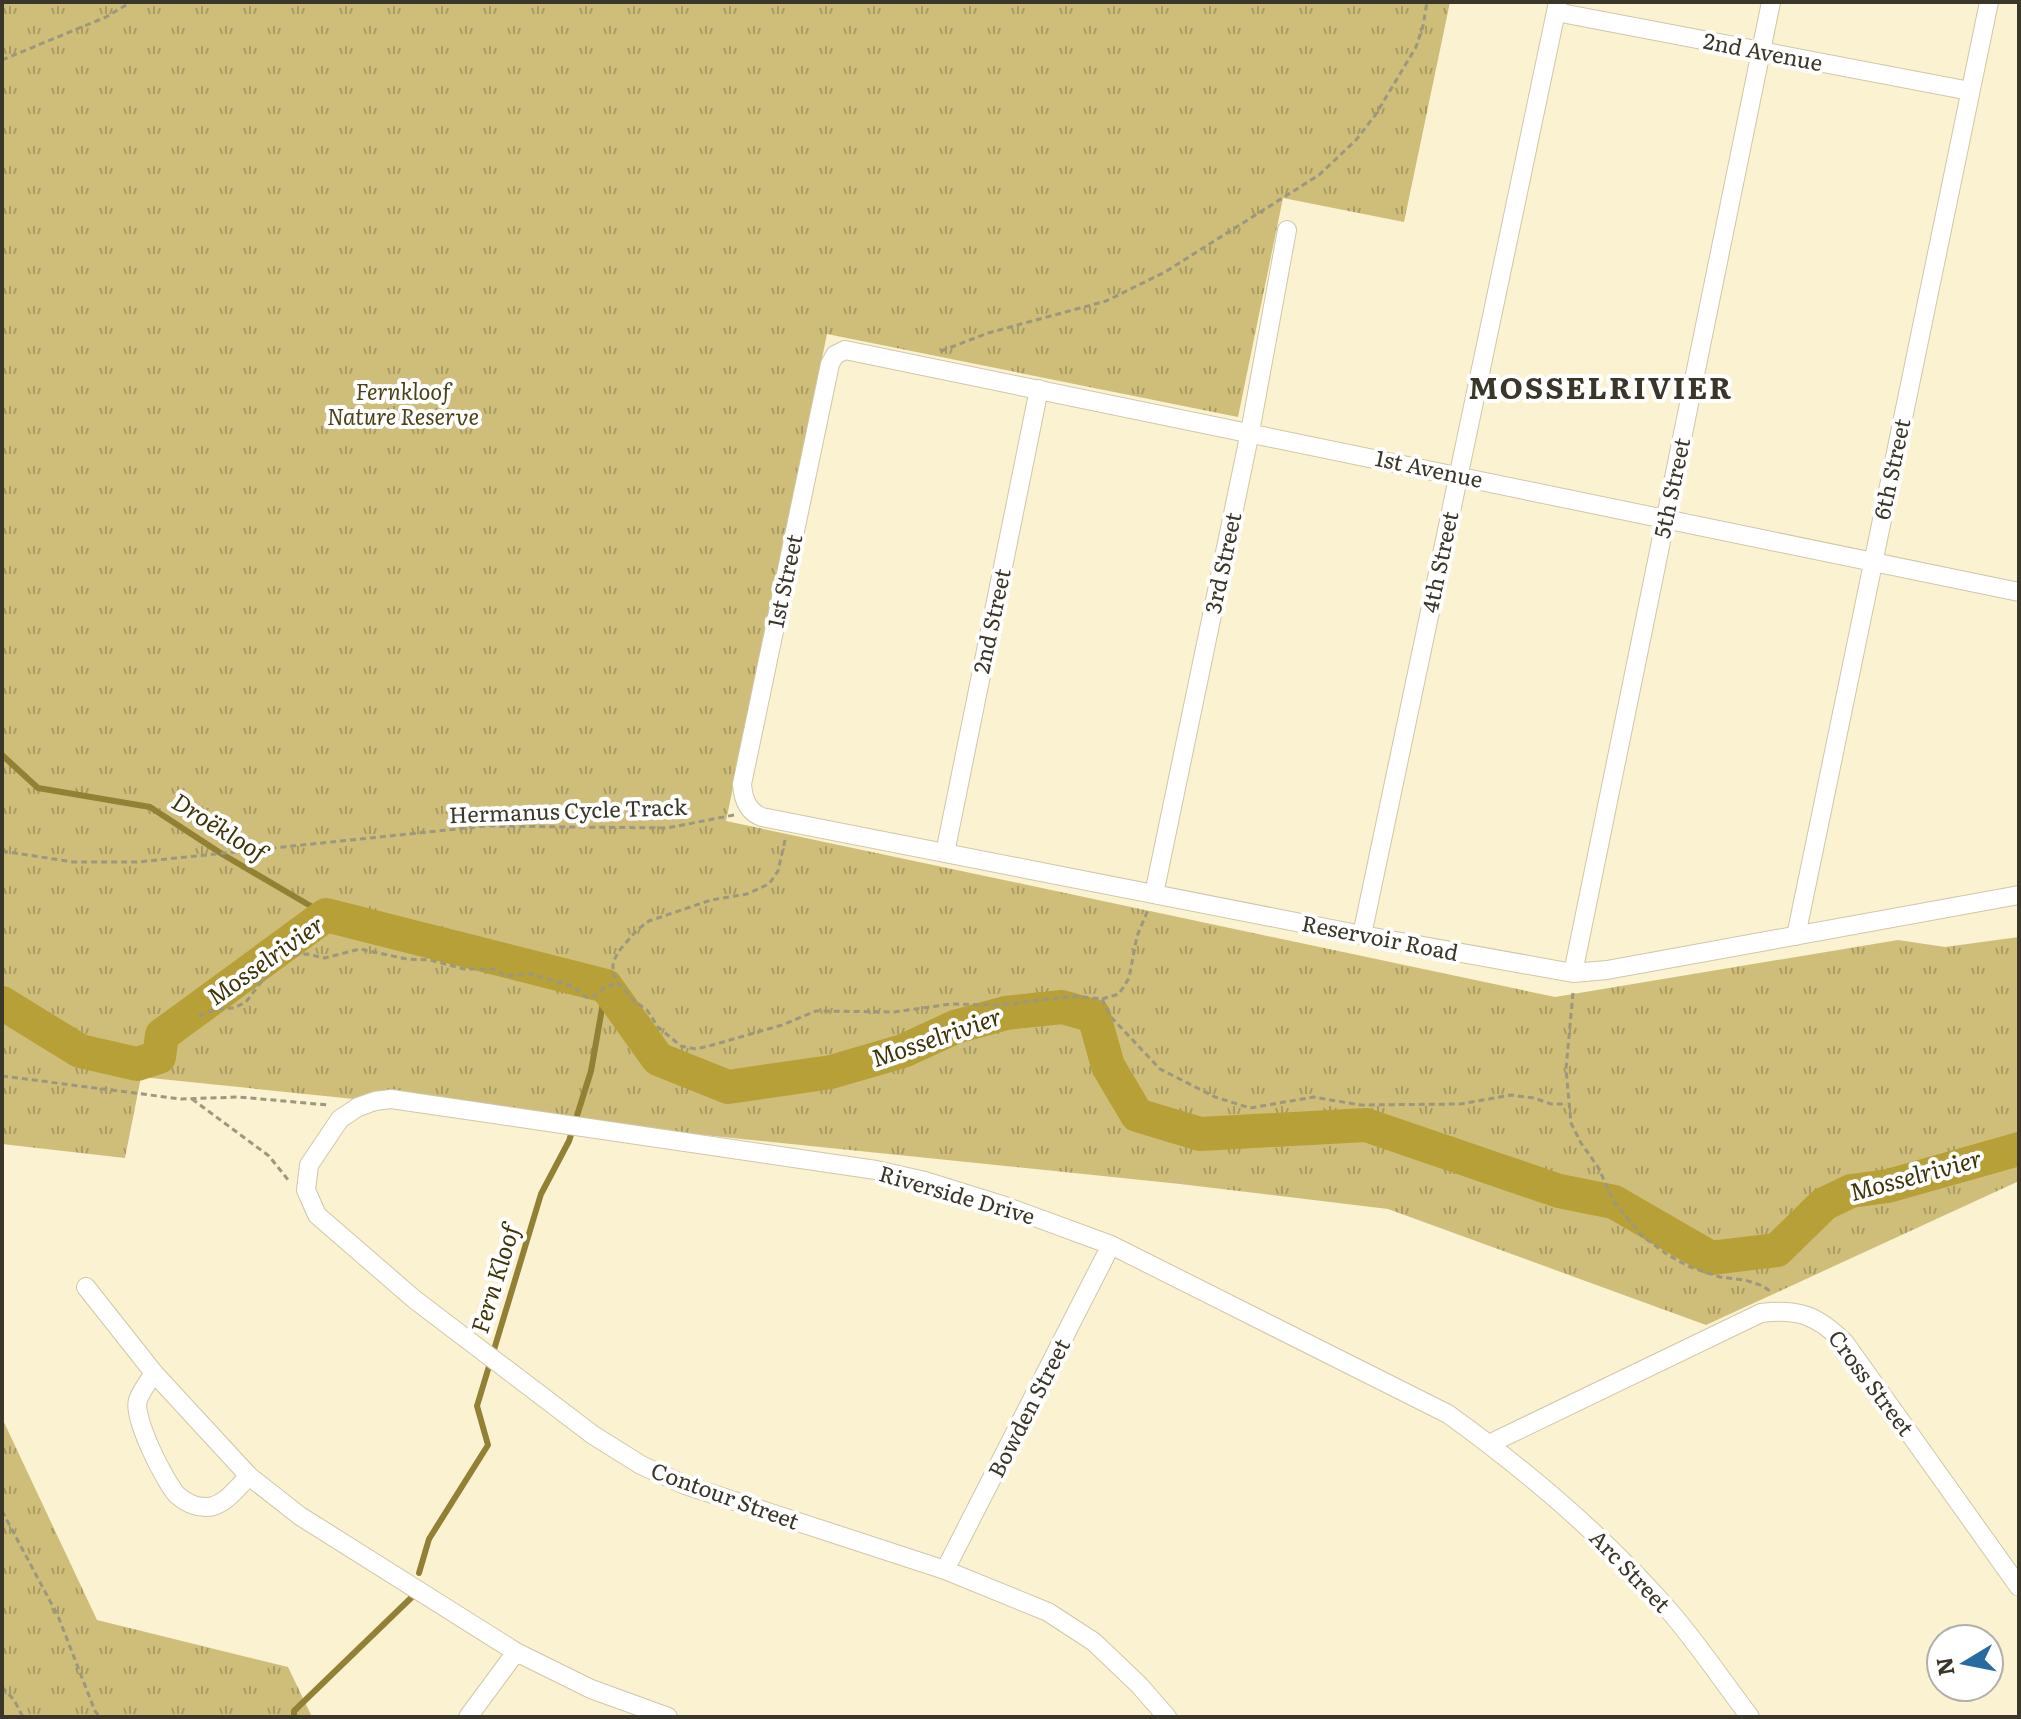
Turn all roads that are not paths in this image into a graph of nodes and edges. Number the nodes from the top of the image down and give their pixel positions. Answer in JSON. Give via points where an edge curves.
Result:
{"nodes":[{"id":1,"x":1771,"y":2,"type":"edge"},
{"id":2,"x":1989,"y":2,"type":"edge"},
{"id":3,"x":1557,"y":7,"type":"edge"},
{"id":4,"x":1761,"y":51,"type":"junction"},
{"id":5,"x":1970,"y":91,"type":"junction"},
{"id":6,"x":1287,"y":230,"type":"dead end"},
{"id":7,"x":839,"y":352,"type":"joint"},
{"id":8,"x":1039,"y":389,"type":"junction"},
{"id":9,"x":1250,"y":432,"type":"junction"},
{"id":10,"x":1459,"y":474,"type":"junction"},
{"id":11,"x":1666,"y":519,"type":"junction"},
{"id":12,"x":1873,"y":562,"type":"junction"},
{"id":13,"x":2019,"y":592,"type":"edge"},
{"id":14,"x":751,"y":811,"type":"joint"},
{"id":15,"x":945,"y":853,"type":"junction"},
{"id":16,"x":1154,"y":894,"type":"junction"},
{"id":17,"x":2017,"y":897,"type":"edge"},
{"id":18,"x":1362,"y":935,"type":"junction"},
{"id":19,"x":1796,"y":936,"type":"junction"},
{"id":20,"x":1573,"y":973,"type":"junction"},
{"id":21,"x":309,"y":1165,"type":"joint"},
{"id":22,"x":1111,"y":1245,"type":"junction"},
{"id":23,"x":86,"y":1287,"type":"dead end"},
{"id":24,"x":154,"y":1373,"type":"junction"},
{"id":25,"x":1489,"y":1444,"type":"junction"},
{"id":26,"x":249,"y":1476,"type":"junction"},
{"id":27,"x":945,"y":1570,"type":"junction"},
{"id":28,"x":2019,"y":1587,"type":"edge"},
{"id":29,"x":516,"y":1652,"type":"junction"},
{"id":30,"x":468,"y":1717,"type":"edge"},
{"id":31,"x":668,"y":1717,"type":"edge"},
{"id":32,"x":1167,"y":1717,"type":"edge"},
{"id":33,"x":1750,"y":1717,"type":"edge"}],
"edges":[{"from":1,"to":4,"type":"street","name":"5th Street"},
{"from":2,"to":5,"type":"street","name":"6th Street"},
{"from":3,"to":4,"type":"street","name":"2nd Avenue"},
{"from":3,"to":10,"type":"street","name":"4th Street"},
{"from":4,"to":5,"type":"street","name":"2nd Avenue"},
{"from":4,"to":11,"type":"street","name":"5th Street"},
{"from":5,"to":12,"type":"street","name":"6th Street"},
{"from":6,"to":9,"type":"street","name":"3rd Street"},
{"from":7,"to":8,"type":"street","name":"1st Avenue"},
{"from":7,"to":14,"type":"street","name":"1st Street","via":[[830,364],[742,784]]},
{"from":8,"to":9,"type":"street","name":"1st Avenue"},
{"from":8,"to":15,"type":"street","name":"2nd Street"},
{"from":9,"to":10,"type":"street","name":"1st Avenue"},
{"from":9,"to":16,"type":"street","name":"3rd Street"},
{"from":10,"to":11,"type":"street","name":"1st Avenue"},
{"from":10,"to":18,"type":"street","name":"4th Street"},
{"from":11,"to":12,"type":"street","name":"1st Avenue"},
{"from":11,"to":20,"type":"street","name":"5th Street"},
{"from":12,"to":13,"type":"street","name":"1st Avenue"},
{"from":12,"to":19,"type":"street","name":"6th Street"},
{"from":14,"to":15,"type":"street","name":"Reservoir Road"},
{"from":15,"to":16,"type":"street","name":"Reservoir Road"},
{"from":16,"to":18,"type":"street","name":"Reservoir Road"},
{"from":17,"to":19,"type":"street","name":"Reservoir Road"},
{"from":18,"to":20,"type":"street","name":"Reservoir Road"},
{"from":19,"to":20,"type":"street","name":"Reservoir Road"},
{"from":21,"to":22,"type":"street","name":"Riverside Drive","via":[[340,1119],[358,1107],[391,1099],[901,1176]]},
{"from":21,"to":27,"type":"street","name":"Contour Street","via":[[306,1190],[317,1215],[414,1299],[593,1435],[685,1485]]},
{"from":22,"to":25,"type":"street","name":"Riverside Drive","via":[[1448,1414]]},
{"from":22,"to":27,"type":"street","name":"Bowden Street"},
{"from":23,"to":24,"type":"street"},
{"from":24,"to":26,"type":"street"},
{"from":24,"to":26,"type":"street","via":[[137,1401],[137,1413],[175,1493],[207,1508],[223,1502]]},
{"from":25,"to":28,"type":"street","name":"Cross Street","via":[[1761,1313],[1802,1313],[1824,1323],[1845,1343]]},
{"from":25,"to":33,"type":"street","name":"Arc Street","via":[[1580,1521],[1672,1614]]},
{"from":26,"to":29,"type":"street","via":[[300,1516]]},
{"from":27,"to":32,"type":"street","name":"Contour Street","via":[[1048,1612],[1094,1642]]},
{"from":29,"to":30,"type":"street"},
{"from":29,"to":31,"type":"street","via":[[591,1689]]}]}
